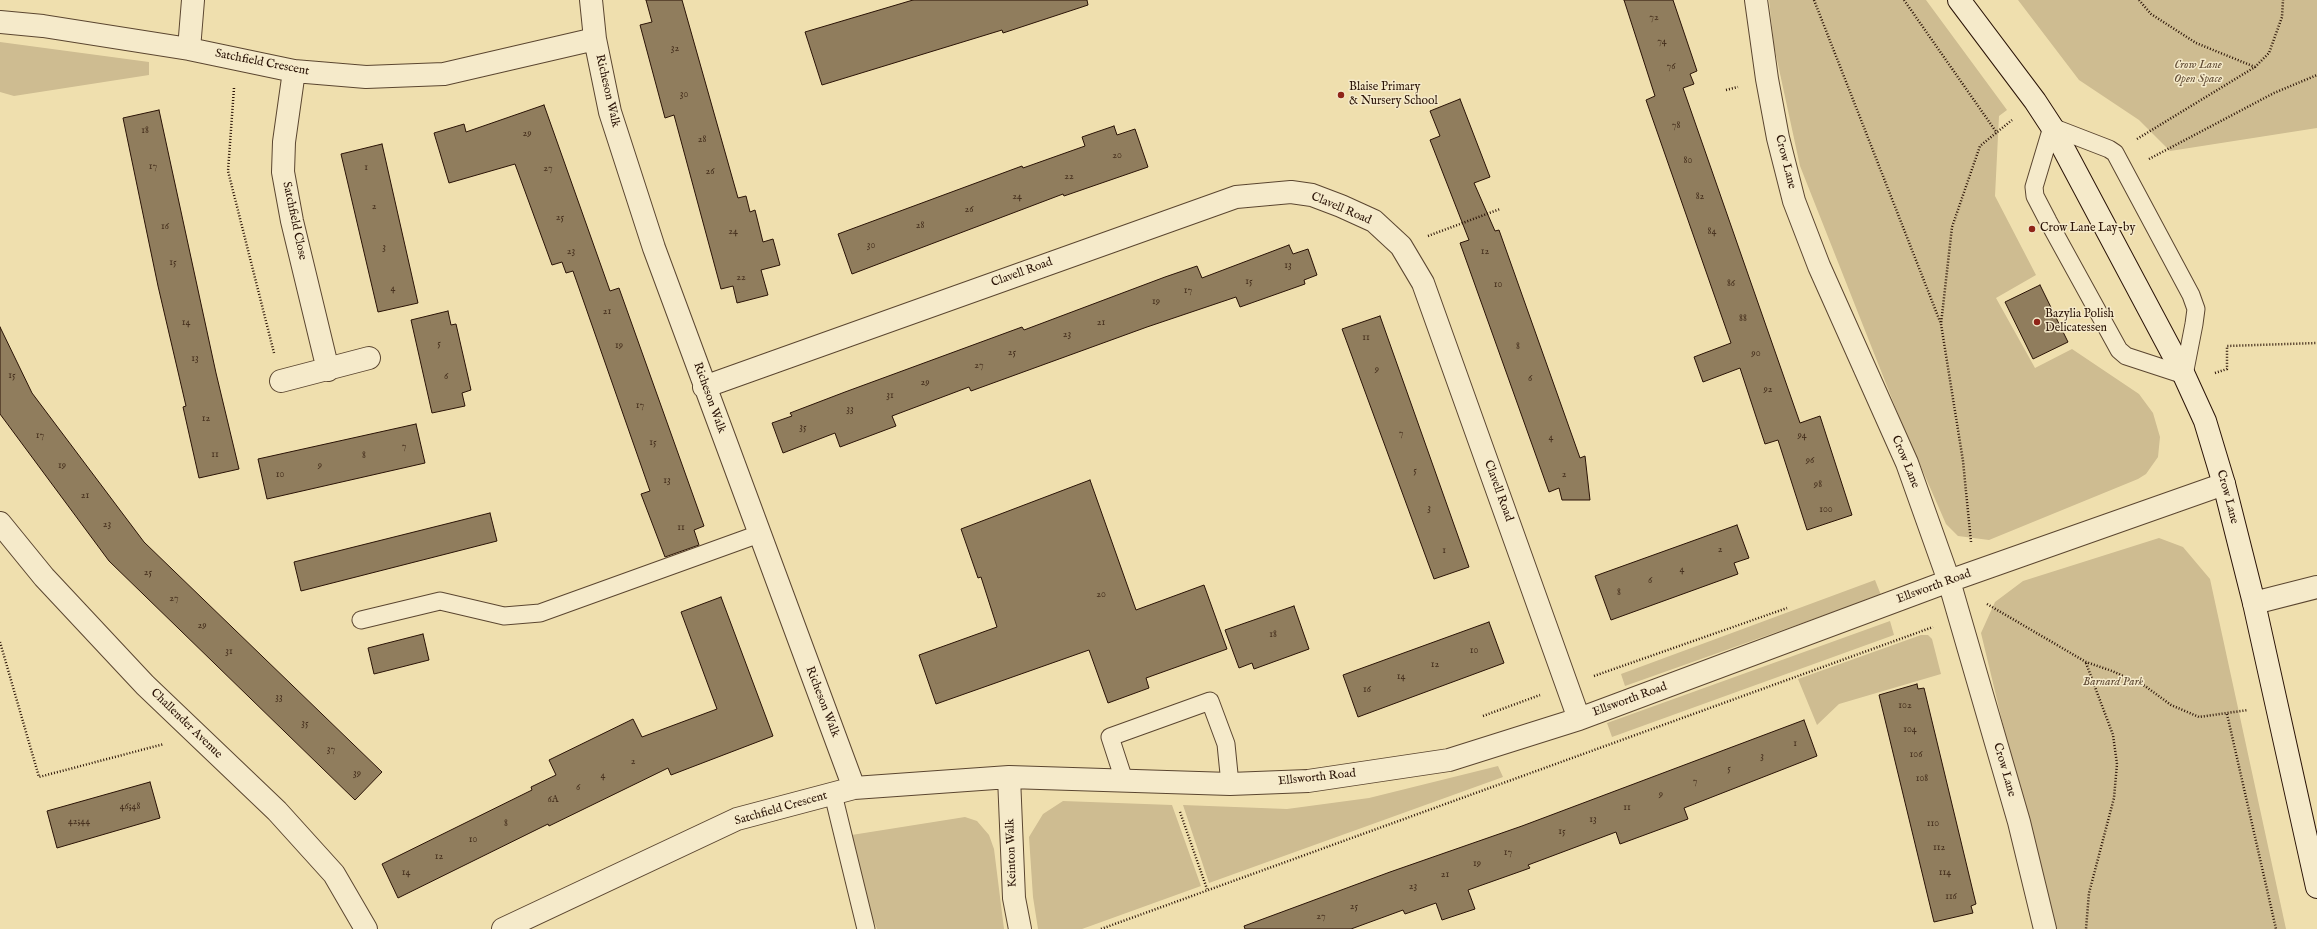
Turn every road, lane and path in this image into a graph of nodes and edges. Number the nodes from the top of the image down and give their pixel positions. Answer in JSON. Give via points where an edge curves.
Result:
{"nodes":[{"id":1,"x":193,"y":0,"type":"edge"},
{"id":2,"x":591,"y":0,"type":"edge"},
{"id":3,"x":1756,"y":0,"type":"edge"},
{"id":4,"x":1814,"y":0,"type":"edge"},
{"id":5,"x":1904,"y":0,"type":"edge"},
{"id":6,"x":1959,"y":0,"type":"edge"},
{"id":7,"x":2139,"y":0,"type":"edge"},
{"id":8,"x":2283,"y":0,"type":"edge"},
{"id":9,"x":0,"y":22,"type":"edge"},
{"id":10,"x":595,"y":39,"type":"junction"},
{"id":11,"x":189,"y":49,"type":"junction"},
{"id":12,"x":235,"y":57,"type":"junction"},
{"id":13,"x":2255,"y":67,"type":"junction"},
{"id":14,"x":294,"y":71,"type":"junction"},
{"id":15,"x":2317,"y":75,"type":"edge"},
{"id":16,"x":2035,"y":101,"type":"junction"},
{"id":17,"x":2052,"y":127,"type":"junction"},
{"id":18,"x":1997,"y":133,"type":"junction"},
{"id":19,"x":2115,"y":153,"type":"junction"},
{"id":20,"x":2124,"y":172,"type":"junction"},
{"id":21,"x":1500,"y":209,"type":"dead end"},
{"id":22,"x":1401,"y":246,"type":"junction"},
{"id":23,"x":1941,"y":324,"type":"junction"},
{"id":24,"x":2317,"y":343,"type":"edge"},
{"id":25,"x":369,"y":358,"type":"dead end"},
{"id":26,"x":328,"y":370,"type":"junction"},
{"id":27,"x":2186,"y":378,"type":"junction"},
{"id":28,"x":281,"y":381,"type":"joint"},
{"id":29,"x":704,"y":386,"type":"junction"},
{"id":30,"x":2224,"y":484,"type":"junction"},
{"id":31,"x":0,"y":523,"type":"edge"},
{"id":32,"x":759,"y":534,"type":"junction"},
{"id":33,"x":1974,"y":572,"type":"junction"},
{"id":34,"x":1949,"y":581,"type":"junction"},
{"id":35,"x":2317,"y":587,"type":"edge"},
{"id":36,"x":2254,"y":603,"type":"junction"},
{"id":37,"x":1791,"y":606,"type":"dead end"},
{"id":38,"x":1960,"y":617,"type":"junction"},
{"id":39,"x":361,"y":620,"type":"dead end"},
{"id":40,"x":0,"y":642,"type":"edge"},
{"id":41,"x":2086,"y":662,"type":"junction"},
{"id":42,"x":1567,"y":685,"type":"junction"},
{"id":43,"x":2248,"y":710,"type":"dead end"},
{"id":44,"x":2227,"y":714,"type":"junction"},
{"id":45,"x":1478,"y":718,"type":"dead end"},
{"id":46,"x":1579,"y":719,"type":"junction"},
{"id":47,"x":197,"y":735,"type":"junction"},
{"id":48,"x":1010,"y":776,"type":"junction"},
{"id":49,"x":1124,"y":780,"type":"junction"},
{"id":50,"x":1170,"y":782,"type":"junction"},
{"id":51,"x":1230,"y":784,"type":"junction"},
{"id":52,"x":854,"y":788,"type":"junction"},
{"id":53,"x":832,"y":794,"type":"junction"},
{"id":54,"x":2317,"y":887,"type":"edge"},
{"id":55,"x":1207,"y":889,"type":"junction"},
{"id":56,"x":366,"y":929,"type":"edge"},
{"id":57,"x":503,"y":929,"type":"edge"},
{"id":58,"x":866,"y":929,"type":"edge"},
{"id":59,"x":1020,"y":929,"type":"edge"},
{"id":60,"x":1101,"y":929,"type":"edge"},
{"id":61,"x":2045,"y":929,"type":"edge"},
{"id":62,"x":2086,"y":929,"type":"edge"},
{"id":63,"x":2276,"y":929,"type":"edge"}],
"edges":[{"from":1,"to":11,"type":"street"},
{"from":2,"to":10,"type":"street","name":"Richeson Walk"},
{"from":3,"to":34,"type":"street","name":"Crow Lane","via":[[1778,138],[1794,201],[1819,266],[1907,463]]},
{"from":4,"to":23,"type":"path"},
{"from":5,"to":18,"type":"path"},
{"from":6,"to":16,"type":"street","name":"Crow Lane"},
{"from":7,"to":13,"type":"path","via":[[2151,14],[2196,43]]},
{"from":8,"to":13,"type":"path","via":[[2282,17],[2269,53]]},
{"from":9,"to":11,"type":"street","name":"Satchfield Crescent","via":[[43,26]]},
{"from":10,"to":14,"type":"street","name":"Satchfield Crescent","via":[[444,74],[366,77]]},
{"from":10,"to":29,"type":"street","name":"Richeson Walk","via":[[610,112],[654,248]]},
{"from":11,"to":12,"type":"street","name":"Satchfield Crescent"},
{"from":12,"to":14,"type":"street","name":"Satchfield Crescent"},
{"from":12,"to":28,"type":"path","via":[[228,171]]},
{"from":13,"to":19,"type":"path"},
{"from":14,"to":26,"type":"street","name":"Satchfield Close","via":[[284,142],[283,172],[292,221]]},
{"from":15,"to":20,"type":"path","via":[[2274,93]]},
{"from":16,"to":17,"type":"street","name":"Crow Lane"},
{"from":16,"to":18,"type":"path"},
{"from":17,"to":19,"type":"lane"},
{"from":17,"to":27,"type":"street","name":"Crow Lane"},
{"from":17,"to":27,"type":"lane","via":[[2034,187],[2035,196],[2048,221],[2119,350],[2126,356]]},
{"from":18,"to":23,"type":"path","via":[[1980,146],[1952,226]]},
{"from":19,"to":20,"type":"lane"},
{"from":20,"to":27,"type":"lane","via":[[2194,302],[2196,309]]},
{"from":21,"to":22,"type":"path"},
{"from":22,"to":29,"type":"street","name":"Clavell Road","via":[[1374,221],[1312,195],[1269,192],[1236,197]]},
{"from":22,"to":42,"type":"street","name":"Clavell Road","via":[[1423,283]]},
{"from":23,"to":33,"type":"path","via":[[1963,461]]},
{"from":24,"to":27,"type":"path","via":[[2228,346],[2227,369]]},
{"from":25,"to":26,"type":"street"},
{"from":26,"to":28,"type":"street"},
{"from":27,"to":30,"type":"street","name":"Crow Lane","via":[[2205,421]]},
{"from":29,"to":32,"type":"street","name":"Richeson Walk"},
{"from":30,"to":33,"type":"street","name":"Ellsworth Road"},
{"from":30,"to":36,"type":"street","name":"Crow Lane"},
{"from":31,"to":47,"type":"street","name":"Challender Avenue","via":[[54,588],[145,685]]},
{"from":32,"to":39,"type":"lane","via":[[540,614],[504,616],[440,602]]},
{"from":32,"to":52,"type":"street","name":"Richeson Walk"},
{"from":33,"to":34,"type":"street","name":"Ellsworth Road"},
{"from":34,"to":38,"type":"street","name":"Crow Lane"},
{"from":34,"to":41,"type":"path"},
{"from":34,"to":46,"type":"street","name":"Ellsworth Road"},
{"from":35,"to":36,"type":"street"},
{"from":36,"to":54,"type":"street","name":"Crow Lane"},
{"from":37,"to":42,"type":"path"},
{"from":38,"to":55,"type":"path"},
{"from":38,"to":61,"type":"street","name":"Crow Lane","via":[[2019,822]]},
{"from":40,"to":47,"type":"path","via":[[39,777]]},
{"from":41,"to":44,"type":"path","via":[[2145,686],[2171,704],[2199,717]]},
{"from":41,"to":62,"type":"path","via":[[2113,735],[2117,764],[2114,798],[2088,893]]},
{"from":42,"to":45,"type":"path"},
{"from":42,"to":46,"type":"street","name":"Clavell Road"},
{"from":43,"to":44,"type":"path"},
{"from":44,"to":63,"type":"path"},
{"from":46,"to":51,"type":"street","name":"Ellsworth Road","via":[[1449,760],[1308,781]]},
{"from":47,"to":56,"type":"street","name":"Challender Avenue","via":[[277,811],[334,874]]},
{"from":48,"to":49,"type":"street","name":"Ellsworth Road"},
{"from":48,"to":52,"type":"street","name":"Satchfield Crescent"},
{"from":48,"to":59,"type":"street","name":"Keinton Walk","via":[[1014,898]]},
{"from":49,"to":50,"type":"street","name":"Ellsworth Road"},
{"from":49,"to":51,"type":"lane","via":[[1110,737],[1210,702],[1226,744]]},
{"from":50,"to":51,"type":"street","name":"Ellsworth Road"},
{"from":50,"to":55,"type":"path"},
{"from":52,"to":53,"type":"street","name":"Satchfield Crescent"},
{"from":53,"to":57,"type":"street","name":"Satchfield Crescent","via":[[737,819]]},
{"from":53,"to":58,"type":"lane"},
{"from":55,"to":60,"type":"path"}]}
